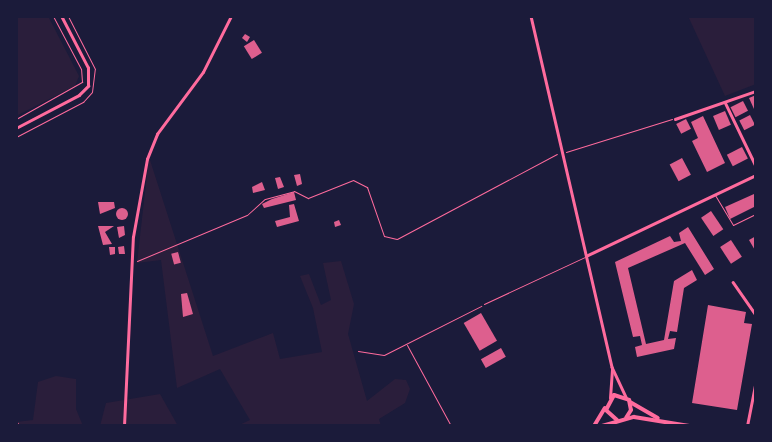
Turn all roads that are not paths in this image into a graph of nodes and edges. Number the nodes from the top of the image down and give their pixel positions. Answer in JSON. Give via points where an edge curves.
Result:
{"nodes":[{"id":1,"x":61,"y":16,"type":"edge"},
{"id":2,"x":231,"y":16,"type":"edge"},
{"id":3,"x":530,"y":16,"type":"edge"},
{"id":4,"x":756,"y":91,"type":"edge"},
{"id":5,"x":726,"y":102,"type":"junction"},
{"id":6,"x":675,"y":118,"type":"road end"},
{"id":7,"x":16,"y":128,"type":"edge"},
{"id":8,"x":756,"y":166,"type":"edge"},
{"id":9,"x":756,"y":175,"type":"edge"},
{"id":10,"x":715,"y":195,"type":"junction"},
{"id":11,"x":756,"y":214,"type":"edge"},
{"id":12,"x":586,"y":256,"type":"junction"},
{"id":13,"x":733,"y":282,"type":"dead end"},
{"id":14,"x":484,"y":304,"type":"road end"},
{"id":15,"x":756,"y":315,"type":"edge"},
{"id":16,"x":612,"y":368,"type":"junction"},
{"id":17,"x":756,"y":380,"type":"edge"},
{"id":18,"x":610,"y":398,"type":"junction"},
{"id":19,"x":627,"y":399,"type":"junction"},
{"id":20,"x":756,"y":404,"type":"edge"},
{"id":21,"x":751,"y":405,"type":"junction"},
{"id":22,"x":606,"y":406,"type":"junction"},
{"id":23,"x":626,"y":418,"type":"junction"},
{"id":24,"x":617,"y":420,"type":"junction"},
{"id":25,"x":662,"y":420,"type":"junction"},
{"id":26,"x":124,"y":426,"type":"edge"},
{"id":27,"x":594,"y":426,"type":"edge"},
{"id":28,"x":602,"y":426,"type":"edge"},
{"id":29,"x":689,"y":426,"type":"edge"},
{"id":30,"x":747,"y":426,"type":"edge"}],
"edges":[{"from":1,"to":7,"type":"street","via":[[88,68],[88,86],[81,94]]},
{"from":2,"to":26,"type":"street","via":[[203,72],[152,145],[135,216]]},
{"from":3,"to":12,"type":"street"},
{"from":4,"to":5,"type":"street"},
{"from":5,"to":6,"type":"street"},
{"from":5,"to":8,"type":"street"},
{"from":9,"to":10,"type":"street"},
{"from":10,"to":11,"type":"lane","via":[[733,226]]},
{"from":10,"to":12,"type":"street"},
{"from":12,"to":14,"type":"lane"},
{"from":12,"to":16,"type":"street"},
{"from":13,"to":15,"type":"street"},
{"from":16,"to":18,"type":"street"},
{"from":16,"to":19,"type":"street"},
{"from":17,"to":21,"type":"street"},
{"from":18,"to":19,"type":"street"},
{"from":18,"to":22,"type":"street"},
{"from":19,"to":23,"type":"street","via":[[631,410]]},
{"from":19,"to":25,"type":"street"},
{"from":20,"to":21,"type":"street"},
{"from":21,"to":30,"type":"street"},
{"from":22,"to":24,"type":"street","via":[[607,414]]},
{"from":22,"to":27,"type":"street"},
{"from":23,"to":24,"type":"street"},
{"from":23,"to":25,"type":"street"},
{"from":24,"to":28,"type":"street"},
{"from":25,"to":29,"type":"street"}]}
